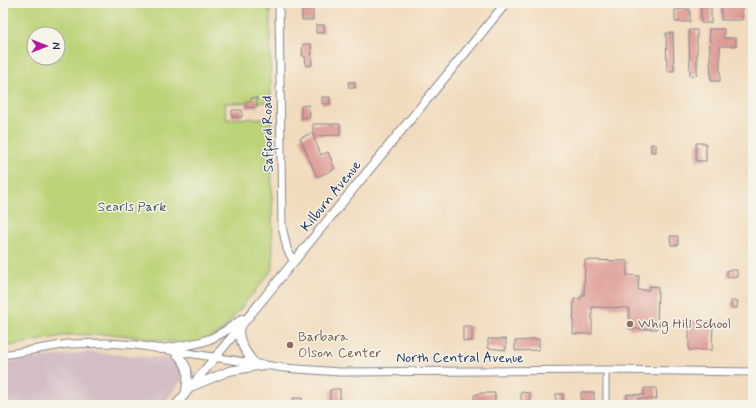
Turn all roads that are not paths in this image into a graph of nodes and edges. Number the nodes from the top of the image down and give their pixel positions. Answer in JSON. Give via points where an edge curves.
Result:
{"nodes":[{"id":1,"x":279,"y":3,"type":"edge"},
{"id":2,"x":506,"y":3,"type":"edge"},
{"id":3,"x":294,"y":262,"type":"junction"},
{"id":4,"x":254,"y":310,"type":"junction"},
{"id":5,"x":239,"y":329,"type":"junction"},
{"id":6,"x":160,"y":349,"type":"junction"},
{"id":7,"x":174,"y":351,"type":"junction"},
{"id":8,"x":3,"y":355,"type":"edge"},
{"id":9,"x":214,"y":358,"type":"junction"},
{"id":10,"x":259,"y":364,"type":"junction"},
{"id":11,"x":606,"y":370,"type":"junction"},
{"id":12,"x":753,"y":372,"type":"edge"},
{"id":13,"x":188,"y":390,"type":"junction"},
{"id":14,"x":176,"y":405,"type":"edge"},
{"id":15,"x":606,"y":405,"type":"edge"}],
"edges":[{"from":1,"to":3,"type":"main road","name":"Safford Road","via":[[282,226],[287,249]]},
{"from":2,"to":3,"type":"main road","name":"Kilburn Avenue"},
{"from":3,"to":4,"type":"main road","name":"Kilburn Avenue"},
{"from":4,"to":5,"type":"main road","name":"Kilburn Avenue"},
{"from":4,"to":6,"type":"main road","via":[[217,337],[197,344]]},
{"from":5,"to":9,"type":"main road","name":"Kilburn Avenue"},
{"from":5,"to":10,"type":"main road","via":[[246,352]]},
{"from":6,"to":7,"type":"main road","name":"North Central Avenue"},
{"from":6,"to":8,"type":"main road","name":"North Central Avenue","via":[[107,343],[75,344]]},
{"from":7,"to":9,"type":"main road","name":"North Central Avenue"},
{"from":7,"to":13,"type":"main road","via":[[187,367]]},
{"from":9,"to":10,"type":"main road","name":"North Central Avenue"},
{"from":9,"to":13,"type":"main road","name":"Kilburn Avenue"},
{"from":10,"to":11,"type":"main road","name":"North Central Avenue","via":[[340,372]]},
{"from":10,"to":13,"type":"main road","via":[[229,371]]},
{"from":11,"to":12,"type":"main road","name":"North Central Avenue"},
{"from":11,"to":15,"type":"street"},
{"from":13,"to":14,"type":"main road","name":"Kilburn Avenue"}]}
